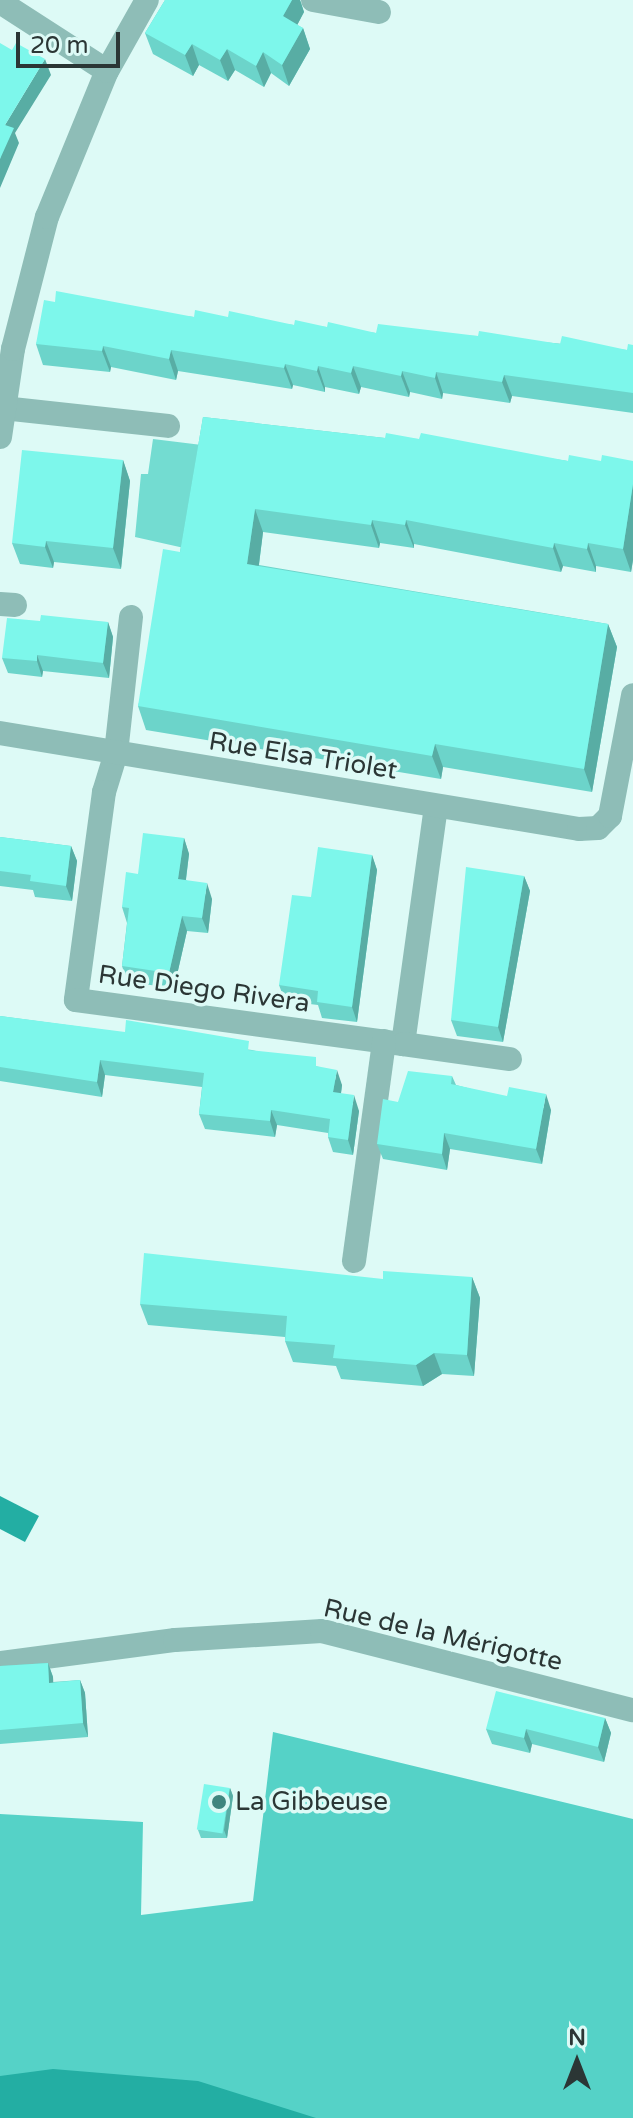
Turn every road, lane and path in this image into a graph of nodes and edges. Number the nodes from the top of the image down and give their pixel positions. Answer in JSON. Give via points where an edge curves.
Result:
{"nodes":[{"id":1,"x":147,"y":0,"type":"edge"},
{"id":2,"x":313,"y":0,"type":"edge"},
{"id":3,"x":0,"y":2,"type":"edge"},
{"id":4,"x":379,"y":12,"type":"dead end"},
{"id":5,"x":107,"y":71,"type":"junction"},
{"id":6,"x":3,"y":408,"type":"junction"},
{"id":7,"x":168,"y":426,"type":"dead end"},
{"id":8,"x":0,"y":437,"type":"edge"},
{"id":9,"x":131,"y":617,"type":"dead end"},
{"id":10,"x":633,"y":695,"type":"edge"},
{"id":11,"x":0,"y":733,"type":"edge"},
{"id":12,"x":116,"y":753,"type":"junction"},
{"id":13,"x":436,"y":806,"type":"junction"},
{"id":14,"x":393,"y":1043,"type":"junction"},
{"id":15,"x":510,"y":1059,"type":"dead end"},
{"id":16,"x":354,"y":1261,"type":"dead end"},
{"id":17,"x":0,"y":1663,"type":"edge"},
{"id":18,"x":633,"y":1710,"type":"edge"}],
"edges":[{"from":1,"to":5,"type":"street"},
{"from":2,"to":4,"type":"street"},
{"from":3,"to":5,"type":"street"},
{"from":5,"to":6,"type":"street","via":[[47,217],[25,291]]},
{"from":6,"to":7,"type":"street"},
{"from":6,"to":8,"type":"street"},
{"from":9,"to":12,"type":"street"},
{"from":10,"to":13,"type":"street","name":"Rue Elsa Triolet","via":[[615,803],[598,828]]},
{"from":11,"to":12,"type":"street","name":"Rue Elsa Triolet"},
{"from":12,"to":13,"type":"street","name":"Rue Elsa Triolet"},
{"from":12,"to":14,"type":"street","name":"Rue Diego Rivera","via":[[104,792],[76,1000]]},
{"from":13,"to":14,"type":"street"},
{"from":14,"to":15,"type":"street","name":"Rue Diego Rivera"},
{"from":14,"to":16,"type":"street"},
{"from":17,"to":18,"type":"street","name":"Rue de la Mérigotte","via":[[175,1640],[322,1631]]}]}
